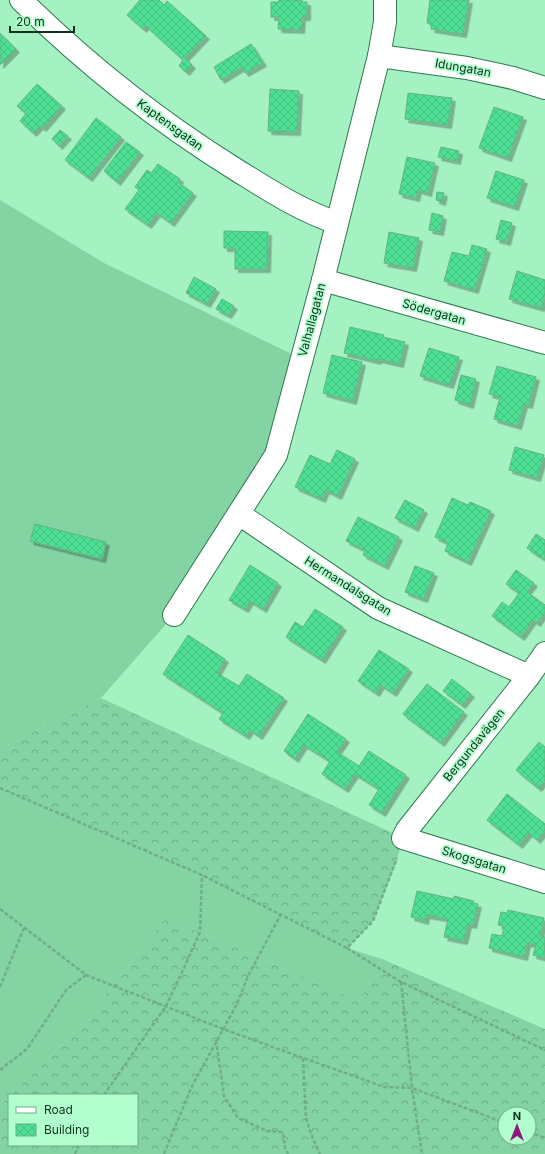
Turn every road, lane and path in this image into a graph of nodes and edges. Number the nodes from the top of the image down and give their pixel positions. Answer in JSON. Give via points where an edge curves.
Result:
{"nodes":[{"id":1,"x":21,"y":0,"type":"edge"},
{"id":2,"x":385,"y":0,"type":"edge"},
{"id":3,"x":379,"y":56,"type":"junction"},
{"id":4,"x":545,"y":88,"type":"edge"},
{"id":5,"x":337,"y":223,"type":"junction"},
{"id":6,"x":323,"y":280,"type":"junction"},
{"id":7,"x":545,"y":343,"type":"edge"},
{"id":8,"x":239,"y":514,"type":"junction"},
{"id":9,"x":174,"y":615,"type":"dead end"},
{"id":10,"x":545,"y":653,"type":"edge"},
{"id":11,"x":529,"y":676,"type":"junction"},
{"id":12,"x":0,"y":788,"type":"edge"},
{"id":13,"x":403,"y":838,"type":"junction"},
{"id":14,"x":202,"y":874,"type":"junction"},
{"id":15,"x":545,"y":882,"type":"edge"},
{"id":16,"x":0,"y":909,"type":"edge"},
{"id":17,"x":281,"y":914,"type":"junction"},
{"id":18,"x":24,"y":928,"type":"junction"},
{"id":19,"x":347,"y":948,"type":"junction"},
{"id":20,"x":86,"y":976,"type":"junction"},
{"id":21,"x":401,"y":982,"type":"junction"},
{"id":22,"x":0,"y":987,"type":"edge"},
{"id":23,"x":166,"y":1006,"type":"junction"},
{"id":24,"x":223,"y":1029,"type":"junction"},
{"id":25,"x":216,"y":1040,"type":"junction"},
{"id":26,"x":545,"y":1050,"type":"edge"},
{"id":27,"x":303,"y":1058,"type":"junction"},
{"id":28,"x":0,"y":1070,"type":"edge"},
{"id":29,"x":412,"y":1088,"type":"junction"},
{"id":30,"x":105,"y":1094,"type":"edge"},
{"id":31,"x":497,"y":1120,"type":"edge"},
{"id":32,"x":164,"y":1154,"type":"edge"},
{"id":33,"x":288,"y":1154,"type":"edge"},
{"id":34,"x":320,"y":1154,"type":"edge"},
{"id":35,"x":422,"y":1154,"type":"edge"}],
"edges":[{"from":1,"to":5,"type":"street","name":"Kaptensgatan","via":[[97,69],[206,151],[279,197],[315,216]]},
{"from":2,"to":3,"type":"street","name":"Valhallagatan","via":[[385,22]]},
{"from":3,"to":4,"type":"street","name":"Idungatan","via":[[467,68]]},
{"from":3,"to":5,"type":"street","name":"Valhallagatan"},
{"from":5,"to":6,"type":"street","name":"Valhallagatan"},
{"from":6,"to":7,"type":"street","name":"Södergatan"},
{"from":6,"to":8,"type":"street","name":"Valhallagatan","via":[[276,455]]},
{"from":8,"to":9,"type":"street","name":"Valhallagatan"},
{"from":8,"to":11,"type":"street","name":"Hermandalsgatan","via":[[378,608]]},
{"from":10,"to":11,"type":"street","name":"Bergundavägen"},
{"from":11,"to":13,"type":"street","name":"Bergundavägen"},
{"from":12,"to":14,"type":"path"},
{"from":13,"to":15,"type":"street","name":"Skogsgatan"},
{"from":13,"to":19,"type":"path","via":[[373,921]]},
{"from":14,"to":17,"type":"path"},
{"from":14,"to":23,"type":"path","via":[[200,932]]},
{"from":16,"to":18,"type":"path"},
{"from":17,"to":19,"type":"path"},
{"from":17,"to":24,"type":"path"},
{"from":18,"to":20,"type":"path"},
{"from":18,"to":22,"type":"path"},
{"from":19,"to":21,"type":"path"},
{"from":20,"to":23,"type":"path"},
{"from":20,"to":28,"type":"path","via":[[66,990],[27,1049]]},
{"from":21,"to":26,"type":"path"},
{"from":21,"to":29,"type":"path"},
{"from":23,"to":24,"type":"path"},
{"from":23,"to":30,"type":"path"},
{"from":24,"to":25,"type":"path"},
{"from":24,"to":27,"type":"path"},
{"from":25,"to":32,"type":"path","via":[[192,1086]]},
{"from":25,"to":33,"type":"path","via":[[224,1096],[238,1118],[267,1131],[283,1132]]},
{"from":27,"to":29,"type":"path","via":[[384,1087]]},
{"from":27,"to":34,"type":"path","via":[[306,1119]]},
{"from":29,"to":31,"type":"path"},
{"from":29,"to":35,"type":"path"}]}
